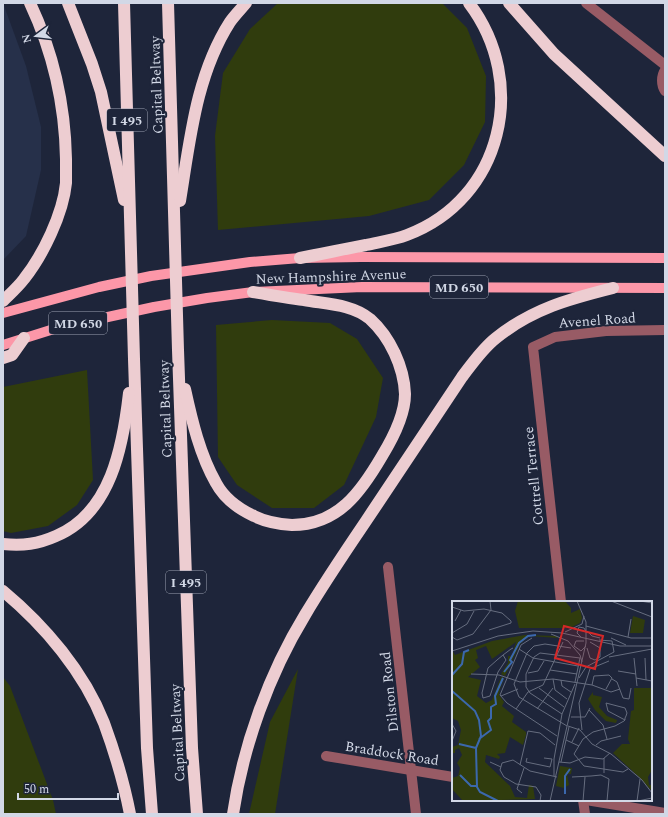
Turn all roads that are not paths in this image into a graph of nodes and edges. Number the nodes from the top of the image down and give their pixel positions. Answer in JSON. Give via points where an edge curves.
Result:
{"nodes":[{"id":1,"x":30,"y":3,"type":"edge"},
{"id":2,"x":68,"y":3,"type":"edge"},
{"id":3,"x":124,"y":3,"type":"edge"},
{"id":4,"x":168,"y":3,"type":"edge"},
{"id":5,"x":246,"y":3,"type":"edge"},
{"id":6,"x":469,"y":3,"type":"edge"},
{"id":7,"x":510,"y":3,"type":"edge"},
{"id":8,"x":586,"y":3,"type":"edge"},
{"id":9,"x":665,"y":65,"type":"edge"},
{"id":10,"x":665,"y":70,"type":"edge"},
{"id":11,"x":665,"y":91,"type":"edge"},
{"id":12,"x":665,"y":156,"type":"edge"},
{"id":13,"x":175,"y":227,"type":"junction"},
{"id":14,"x":130,"y":236,"type":"junction"},
{"id":15,"x":300,"y":258,"type":"junction"},
{"id":16,"x":665,"y":258,"type":"edge"},
{"id":17,"x":613,"y":288,"type":"junction"},
{"id":18,"x":665,"y":288,"type":"edge"},
{"id":19,"x":253,"y":292,"type":"junction"},
{"id":20,"x":3,"y":301,"type":"edge"},
{"id":21,"x":3,"y":313,"type":"edge"},
{"id":22,"x":665,"y":330,"type":"edge"},
{"id":23,"x":24,"y":338,"type":"junction"},
{"id":24,"x":3,"y":345,"type":"edge"},
{"id":25,"x":533,"y":347,"type":"joint"},
{"id":26,"x":178,"y":350,"type":"junction"},
{"id":27,"x":3,"y":358,"type":"edge"},
{"id":28,"x":134,"y":358,"type":"junction"},
{"id":29,"x":3,"y":544,"type":"edge"},
{"id":30,"x":388,"y":567,"type":"dead end"},
{"id":31,"x":3,"y":591,"type":"edge"},
{"id":32,"x":562,"y":601,"type":"edge"},
{"id":33,"x":326,"y":756,"type":"dead end"},
{"id":34,"x":411,"y":770,"type":"junction"},
{"id":35,"x":452,"y":777,"type":"edge"},
{"id":36,"x":585,"y":801,"type":"edge"},
{"id":37,"x":591,"y":801,"type":"edge"},
{"id":38,"x":665,"y":813,"type":"edge"},
{"id":39,"x":130,"y":814,"type":"edge"},
{"id":40,"x":152,"y":814,"type":"edge"},
{"id":41,"x":197,"y":814,"type":"edge"},
{"id":42,"x":233,"y":814,"type":"edge"},
{"id":43,"x":416,"y":814,"type":"edge"},
{"id":44,"x":585,"y":814,"type":"edge"}],
"edges":[{"from":1,"to":20,"type":"highway","via":[[42,28],[58,84],[66,147],[66,183],[58,215],[34,266]]},
{"from":2,"to":14,"type":"highway","via":[[101,92]]},
{"from":3,"to":14,"type":"highway","name":"Capital Beltway","number":"I 495"},
{"from":4,"to":13,"type":"highway","name":"Capital Beltway","number":"I 495"},
{"from":5,"to":13,"type":"highway","via":[[230,22],[219,43],[196,104]]},
{"from":6,"to":15,"type":"highway","via":[[482,22],[492,44],[502,95],[500,123],[493,150],[481,174],[465,196],[449,211],[407,235]]},
{"from":7,"to":12,"type":"highway","via":[[554,54]]},
{"from":8,"to":9,"type":"street"},
{"from":10,"to":11,"type":"street","via":[[662,81]]},
{"from":13,"to":26,"type":"highway","name":"Capital Beltway","number":"I 495"},
{"from":14,"to":28,"type":"highway","name":"Capital Beltway","number":"I 495"},
{"from":15,"to":16,"type":"main road","name":"New Hampshire Avenue","number":"MD 650"},
{"from":15,"to":21,"type":"main road","name":"New Hampshire Avenue","number":"MD 650","via":[[250,262],[151,276],[99,286]]},
{"from":17,"to":18,"type":"main road","name":"New Hampshire Avenue","number":"MD 650"},
{"from":17,"to":19,"type":"main road","name":"New Hampshire Avenue","number":"MD 650","via":[[362,287]]},
{"from":17,"to":42,"type":"highway","via":[[569,299],[521,320],[495,339],[462,377],[304,616],[280,662],[259,712]]},
{"from":19,"to":23,"type":"main road","name":"New Hampshire Avenue","number":"MD 650","via":[[154,307],[57,328]]},
{"from":19,"to":26,"type":"highway","via":[[356,310],[370,320],[395,353],[405,394],[402,414],[374,470],[359,491],[341,509],[312,523],[278,524],[260,520],[243,511],[229,499],[216,484],[200,448],[189,409]]},
{"from":22,"to":25,"type":"street","name":"Avenel Road","via":[[606,331],[555,337]]},
{"from":23,"to":24,"type":"main road","name":"New Hampshire Avenue","number":"MD 650"},
{"from":23,"to":27,"type":"highway","via":[[12,355]]},
{"from":25,"to":32,"type":"street","name":"Cottrell Terrace"},
{"from":26,"to":41,"type":"highway","name":"Capital Beltway","number":"I 495","via":[[192,748]]},
{"from":28,"to":29,"type":"highway","via":[[123,434],[114,470],[95,506],[80,522],[41,543],[18,546]]},
{"from":28,"to":40,"type":"highway","name":"Capital Beltway","number":"I 495","via":[[147,748]]},
{"from":30,"to":34,"type":"street","name":"Dilston Road"},
{"from":31,"to":39,"type":"highway","via":[[47,633],[88,690],[114,752]]},
{"from":33,"to":34,"type":"street","name":"Braddock Road"},
{"from":34,"to":35,"type":"street","name":"Braddock Road"},
{"from":34,"to":43,"type":"street","name":"Dilston Road"},
{"from":36,"to":44,"type":"street"},
{"from":37,"to":38,"type":"street"}]}
